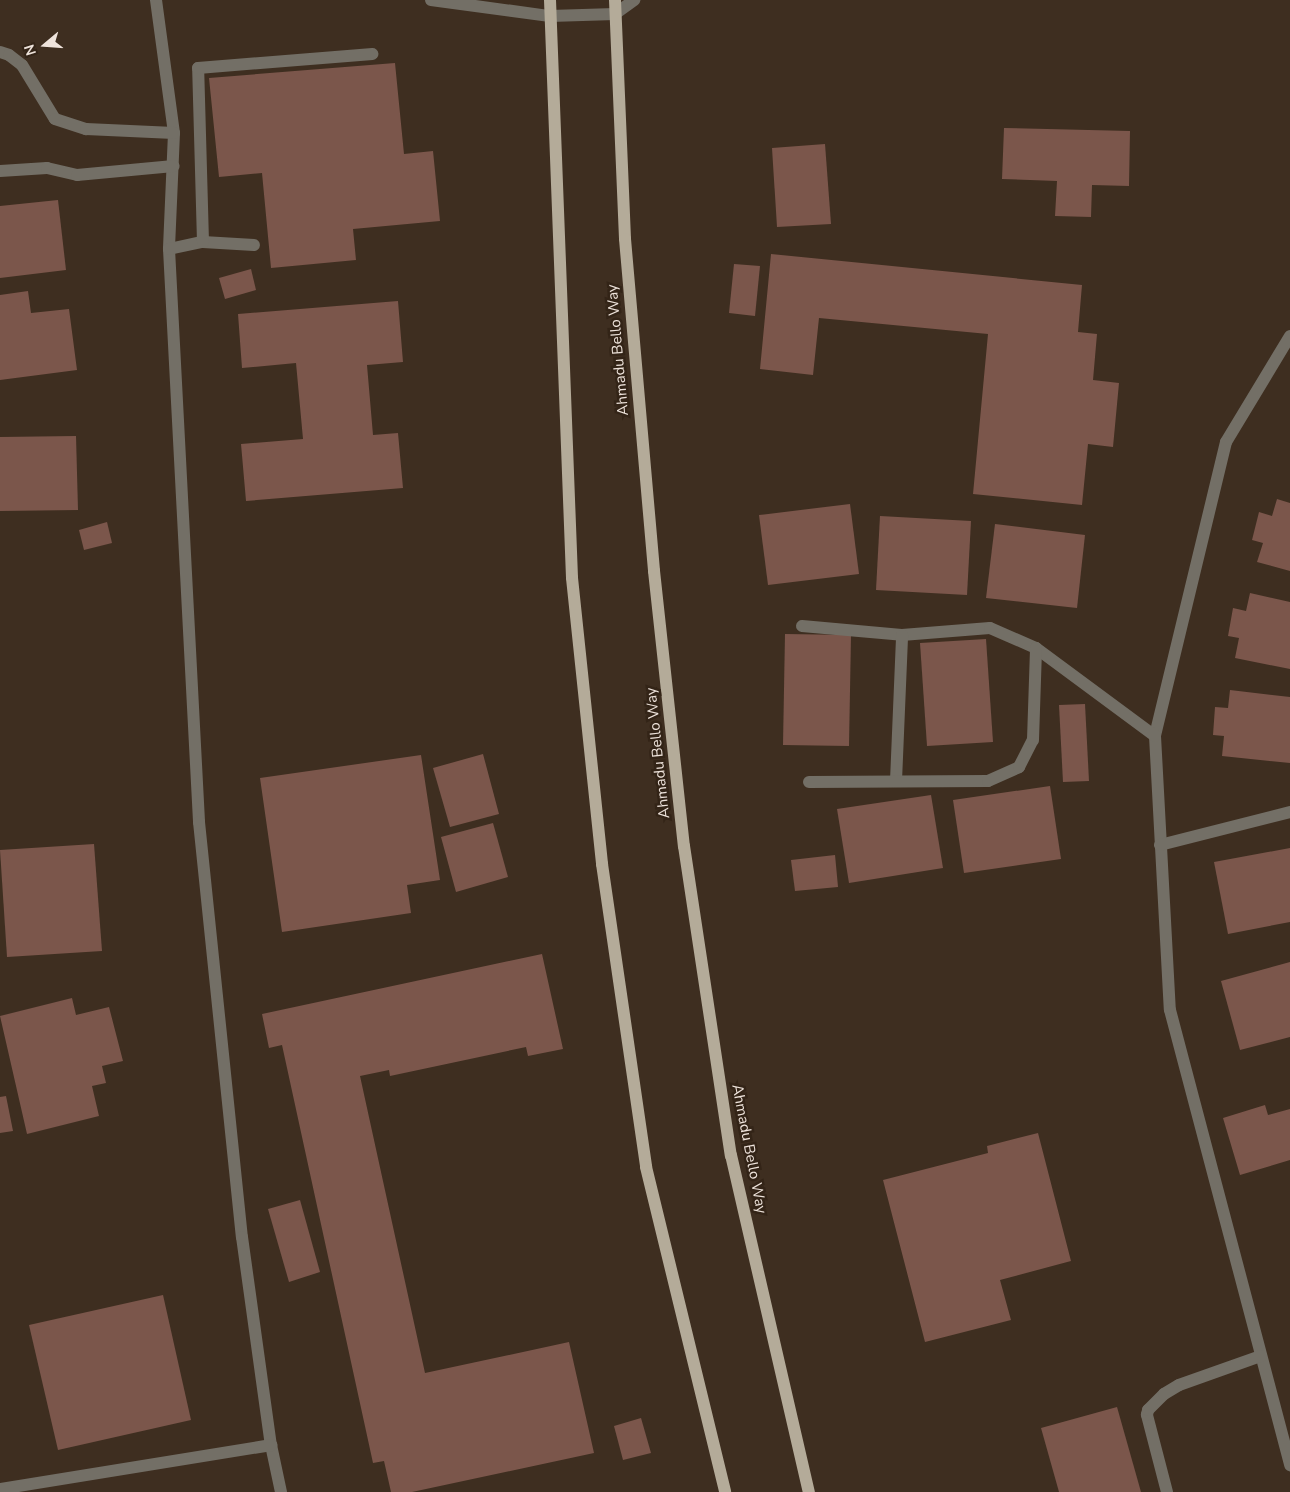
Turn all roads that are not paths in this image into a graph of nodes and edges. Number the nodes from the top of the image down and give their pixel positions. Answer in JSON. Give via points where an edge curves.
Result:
{"nodes":[{"id":1,"x":156,"y":0,"type":"edge"},
{"id":2,"x":431,"y":0,"type":"edge"},
{"id":3,"x":550,"y":0,"type":"edge"},
{"id":4,"x":615,"y":0,"type":"edge"},
{"id":5,"x":634,"y":0,"type":"edge"},
{"id":6,"x":614,"y":14,"type":"junction"},
{"id":7,"x":550,"y":16,"type":"junction"},
{"id":8,"x":0,"y":52,"type":"edge"},
{"id":9,"x":372,"y":54,"type":"dead end"},
{"id":10,"x":174,"y":133,"type":"junction"},
{"id":11,"x":174,"y":166,"type":"junction"},
{"id":12,"x":0,"y":171,"type":"edge"},
{"id":13,"x":203,"y":242,"type":"junction"},
{"id":14,"x":254,"y":245,"type":"dead end"},
{"id":15,"x":169,"y":249,"type":"junction"},
{"id":16,"x":1290,"y":336,"type":"edge"},
{"id":17,"x":802,"y":626,"type":"dead end"},
{"id":18,"x":902,"y":635,"type":"junction"},
{"id":19,"x":1036,"y":648,"type":"junction"},
{"id":20,"x":1155,"y":736,"type":"junction"},
{"id":21,"x":896,"y":781,"type":"junction"},
{"id":22,"x":809,"y":782,"type":"dead end"},
{"id":23,"x":1290,"y":812,"type":"edge"},
{"id":24,"x":1160,"y":845,"type":"junction"},
{"id":25,"x":1261,"y":1356,"type":"junction"},
{"id":26,"x":271,"y":1445,"type":"junction"},
{"id":27,"x":1290,"y":1465,"type":"edge"},
{"id":28,"x":0,"y":1489,"type":"edge"},
{"id":29,"x":281,"y":1492,"type":"edge"},
{"id":30,"x":725,"y":1492,"type":"edge"},
{"id":31,"x":808,"y":1492,"type":"edge"},
{"id":32,"x":1167,"y":1492,"type":"edge"}],
"edges":[{"from":1,"to":10,"type":"street"},
{"from":2,"to":7,"type":"street"},
{"from":3,"to":7,"type":"main road"},
{"from":4,"to":6,"type":"main road","name":"Ahmadu Bello Way"},
{"from":5,"to":6,"type":"street"},
{"from":6,"to":7,"type":"street"},
{"from":6,"to":31,"type":"main road","name":"Ahmadu Bello Way","via":[[625,239],[654,570],[684,846],[731,1155]]},
{"from":7,"to":30,"type":"main road","via":[[572,578],[602,864],[646,1167]]},
{"from":8,"to":10,"type":"street","via":[[22,65],[55,119],[86,128]]},
{"from":9,"to":13,"type":"street","via":[[198,68]]},
{"from":10,"to":11,"type":"street"},
{"from":11,"to":12,"type":"street","via":[[77,175],[47,168]]},
{"from":11,"to":15,"type":"street"},
{"from":13,"to":14,"type":"street"},
{"from":13,"to":15,"type":"street"},
{"from":15,"to":26,"type":"street","via":[[199,822],[242,1237]]},
{"from":16,"to":20,"type":"street","via":[[1226,442]]},
{"from":17,"to":18,"type":"street"},
{"from":18,"to":19,"type":"street","via":[[990,628]]},
{"from":18,"to":21,"type":"street"},
{"from":19,"to":20,"type":"street"},
{"from":19,"to":21,"type":"street","via":[[1033,740],[1019,767],[988,780]]},
{"from":20,"to":24,"type":"street"},
{"from":21,"to":22,"type":"street"},
{"from":23,"to":24,"type":"street"},
{"from":24,"to":25,"type":"street","via":[[1170,1010]]},
{"from":25,"to":27,"type":"street"},
{"from":25,"to":32,"type":"street","via":[[1179,1385],[1148,1410]]},
{"from":26,"to":28,"type":"street"},
{"from":26,"to":29,"type":"street"}]}
